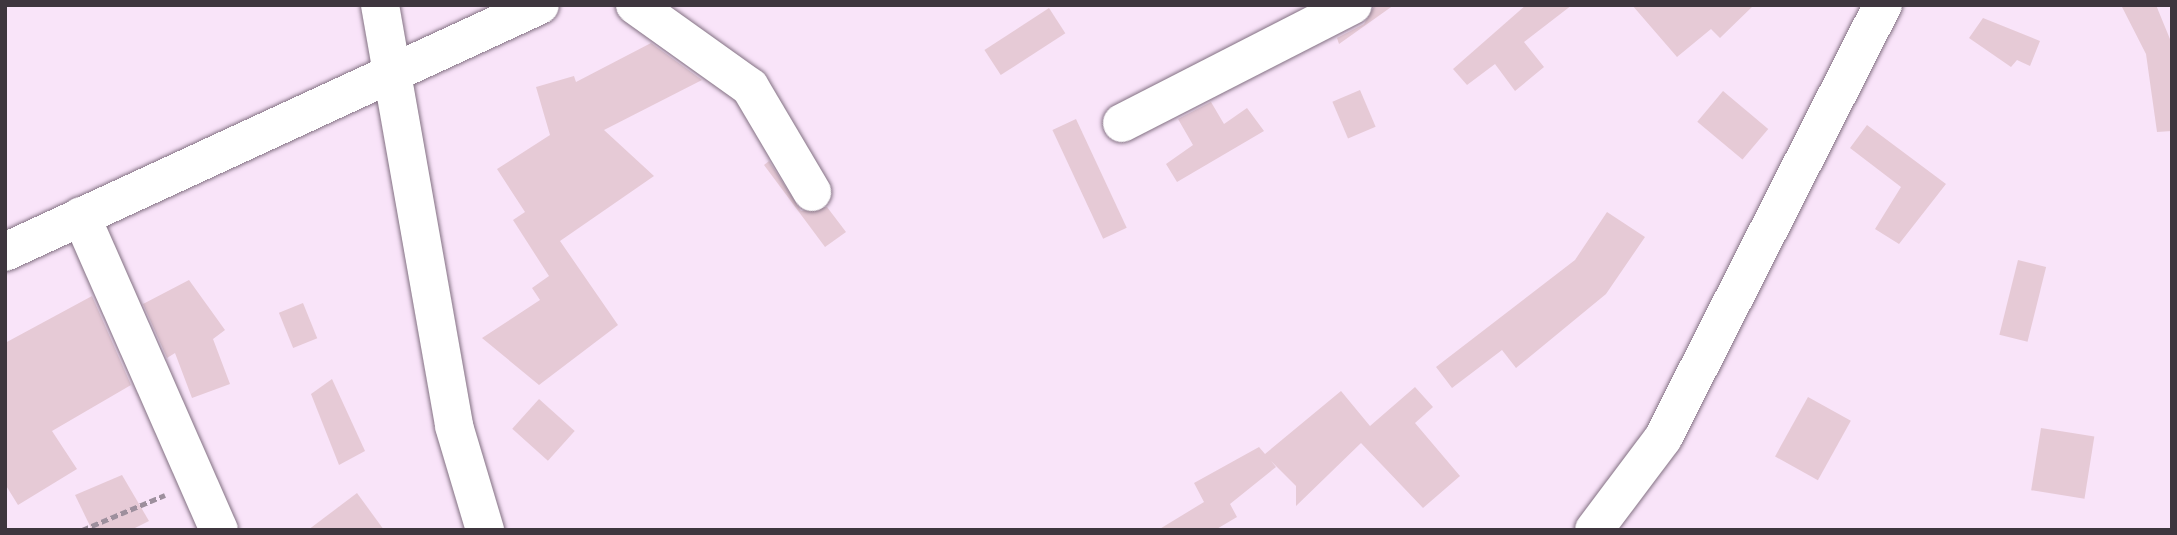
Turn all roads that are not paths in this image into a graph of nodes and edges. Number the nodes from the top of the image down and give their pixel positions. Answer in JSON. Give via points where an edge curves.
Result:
{"nodes":[{"id":1,"x":380,"y":5,"type":"edge"},
{"id":2,"x":540,"y":5,"type":"edge"},
{"id":3,"x":635,"y":5,"type":"edge"},
{"id":4,"x":1353,"y":5,"type":"edge"},
{"id":5,"x":1883,"y":5,"type":"edge"},
{"id":6,"x":388,"y":72,"type":"junction"},
{"id":7,"x":1122,"y":123,"type":"dead end"},
{"id":8,"x":812,"y":192,"type":"dead end"},
{"id":9,"x":81,"y":216,"type":"junction"},
{"id":10,"x":5,"y":251,"type":"edge"},
{"id":11,"x":219,"y":530,"type":"edge"},
{"id":12,"x":485,"y":530,"type":"edge"},
{"id":13,"x":1594,"y":530,"type":"edge"}],
"edges":[{"from":1,"to":6,"type":"street"},
{"from":2,"to":6,"type":"street"},
{"from":3,"to":8,"type":"street","via":[[750,87]]},
{"from":4,"to":7,"type":"street"},
{"from":5,"to":13,"type":"street","via":[[1663,438]]},
{"from":6,"to":9,"type":"street"},
{"from":6,"to":12,"type":"street","via":[[435,296],[454,426]]},
{"from":9,"to":10,"type":"street"},
{"from":9,"to":11,"type":"street","via":[[202,480]]}]}
